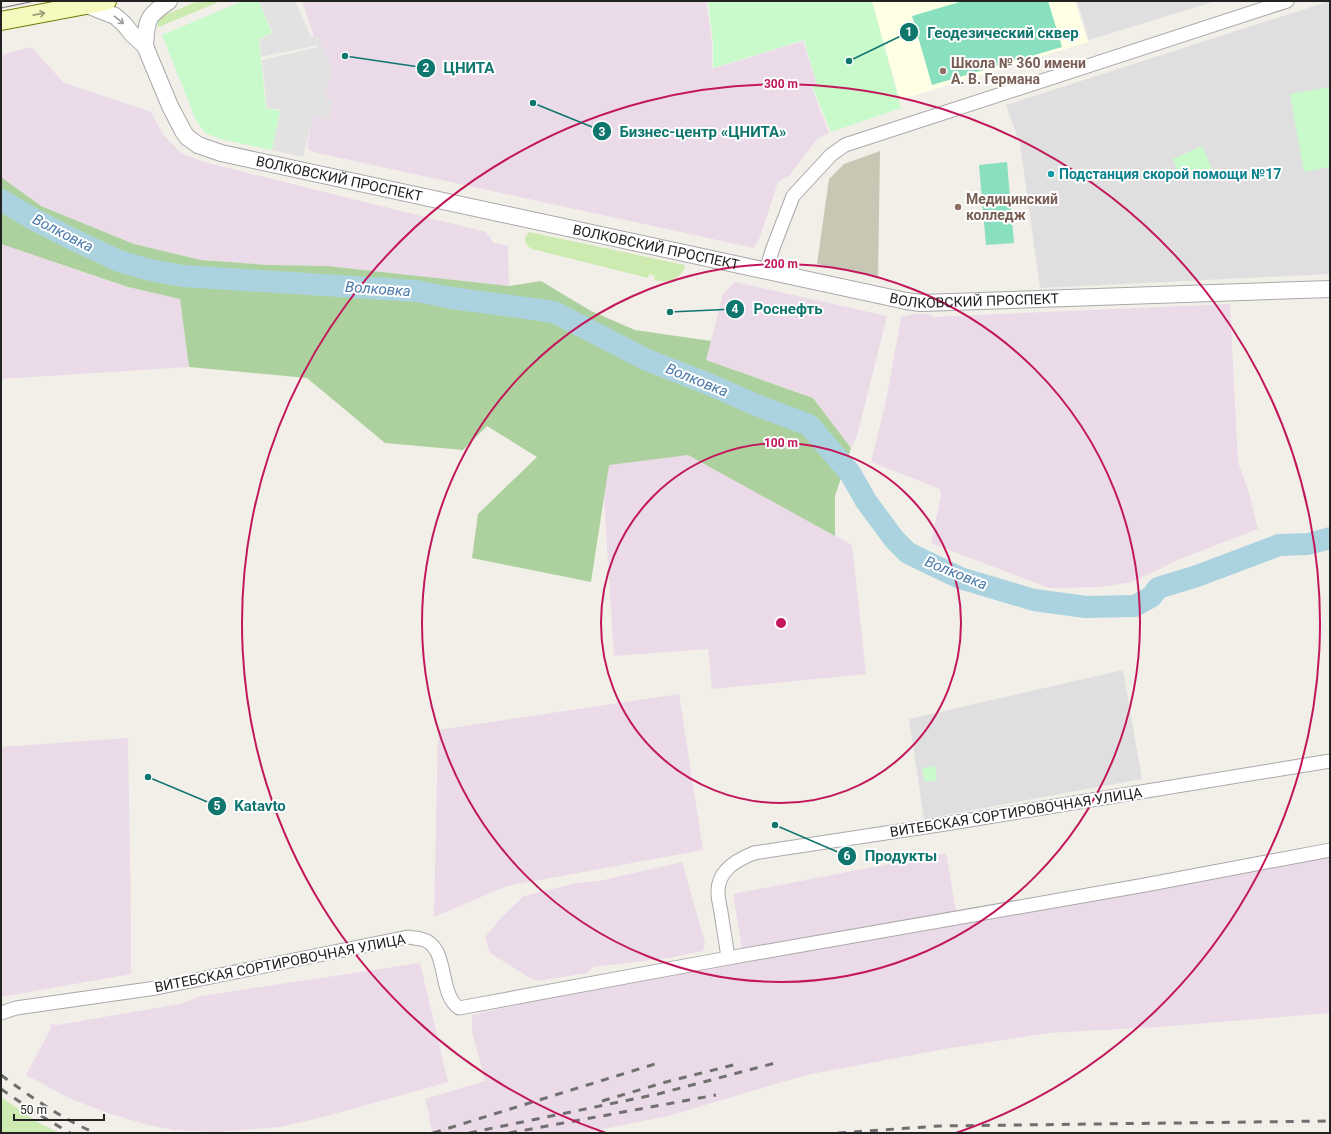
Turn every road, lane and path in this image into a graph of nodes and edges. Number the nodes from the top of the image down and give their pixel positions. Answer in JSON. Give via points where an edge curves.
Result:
{"nodes":[{"id":1,"x":107,"y":1,"type":"edge"},
{"id":2,"x":169,"y":1,"type":"edge"},
{"id":3,"x":1287,"y":1,"type":"edge"},
{"id":4,"x":87,"y":5,"type":"junction"},
{"id":5,"x":1,"y":21,"type":"edge"},
{"id":6,"x":145,"y":46,"type":"junction"},
{"id":7,"x":766,"y":270,"type":"junction"},
{"id":8,"x":1330,"y":288,"type":"edge"},
{"id":9,"x":1330,"y":761,"type":"edge"},
{"id":10,"x":1330,"y":850,"type":"edge"},
{"id":11,"x":728,"y":958,"type":"junction"},
{"id":12,"x":1,"y":1013,"type":"edge"}],
"edges":[{"from":1,"to":4,"type":"main road"},
{"from":2,"to":6,"type":"street","via":[[149,16]]},
{"from":3,"to":7,"type":"street","via":[[845,145],[831,155],[793,196]]},
{"from":5,"to":4,"type":"main road","one_way":true},
{"from":4,"to":6,"type":"street","name":"ВОЛКОВСКИЙ ПРОСПЕКТ","one_way":true,"via":[[115,16]]},
{"from":6,"to":7,"type":"street","name":"ВОЛКОВСКИЙ ПРОСПЕКТ","via":[[179,126],[192,141],[211,150]]},
{"from":7,"to":8,"type":"street","name":"ВОЛКОВСКИЙ ПРОСПЕКТ","via":[[921,303]]},
{"from":9,"to":11,"type":"street","name":"ВИТЕБСКАЯ СОРТИРОВОЧНАЯ УЛИЦА","via":[[754,853],[730,865],[719,881],[718,893]]},
{"from":10,"to":11,"type":"street","name":"ВИТЕБСКАЯ СОРТИРОВОЧНАЯ УЛИЦА","via":[[1141,886]]},
{"from":11,"to":12,"type":"street","name":"ВИТЕБСКАЯ СОРТИРОВОЧНАЯ УЛИЦА","via":[[459,1008],[454,1005],[446,989],[437,951],[422,939],[408,937],[156,988],[16,1008]]}]}
